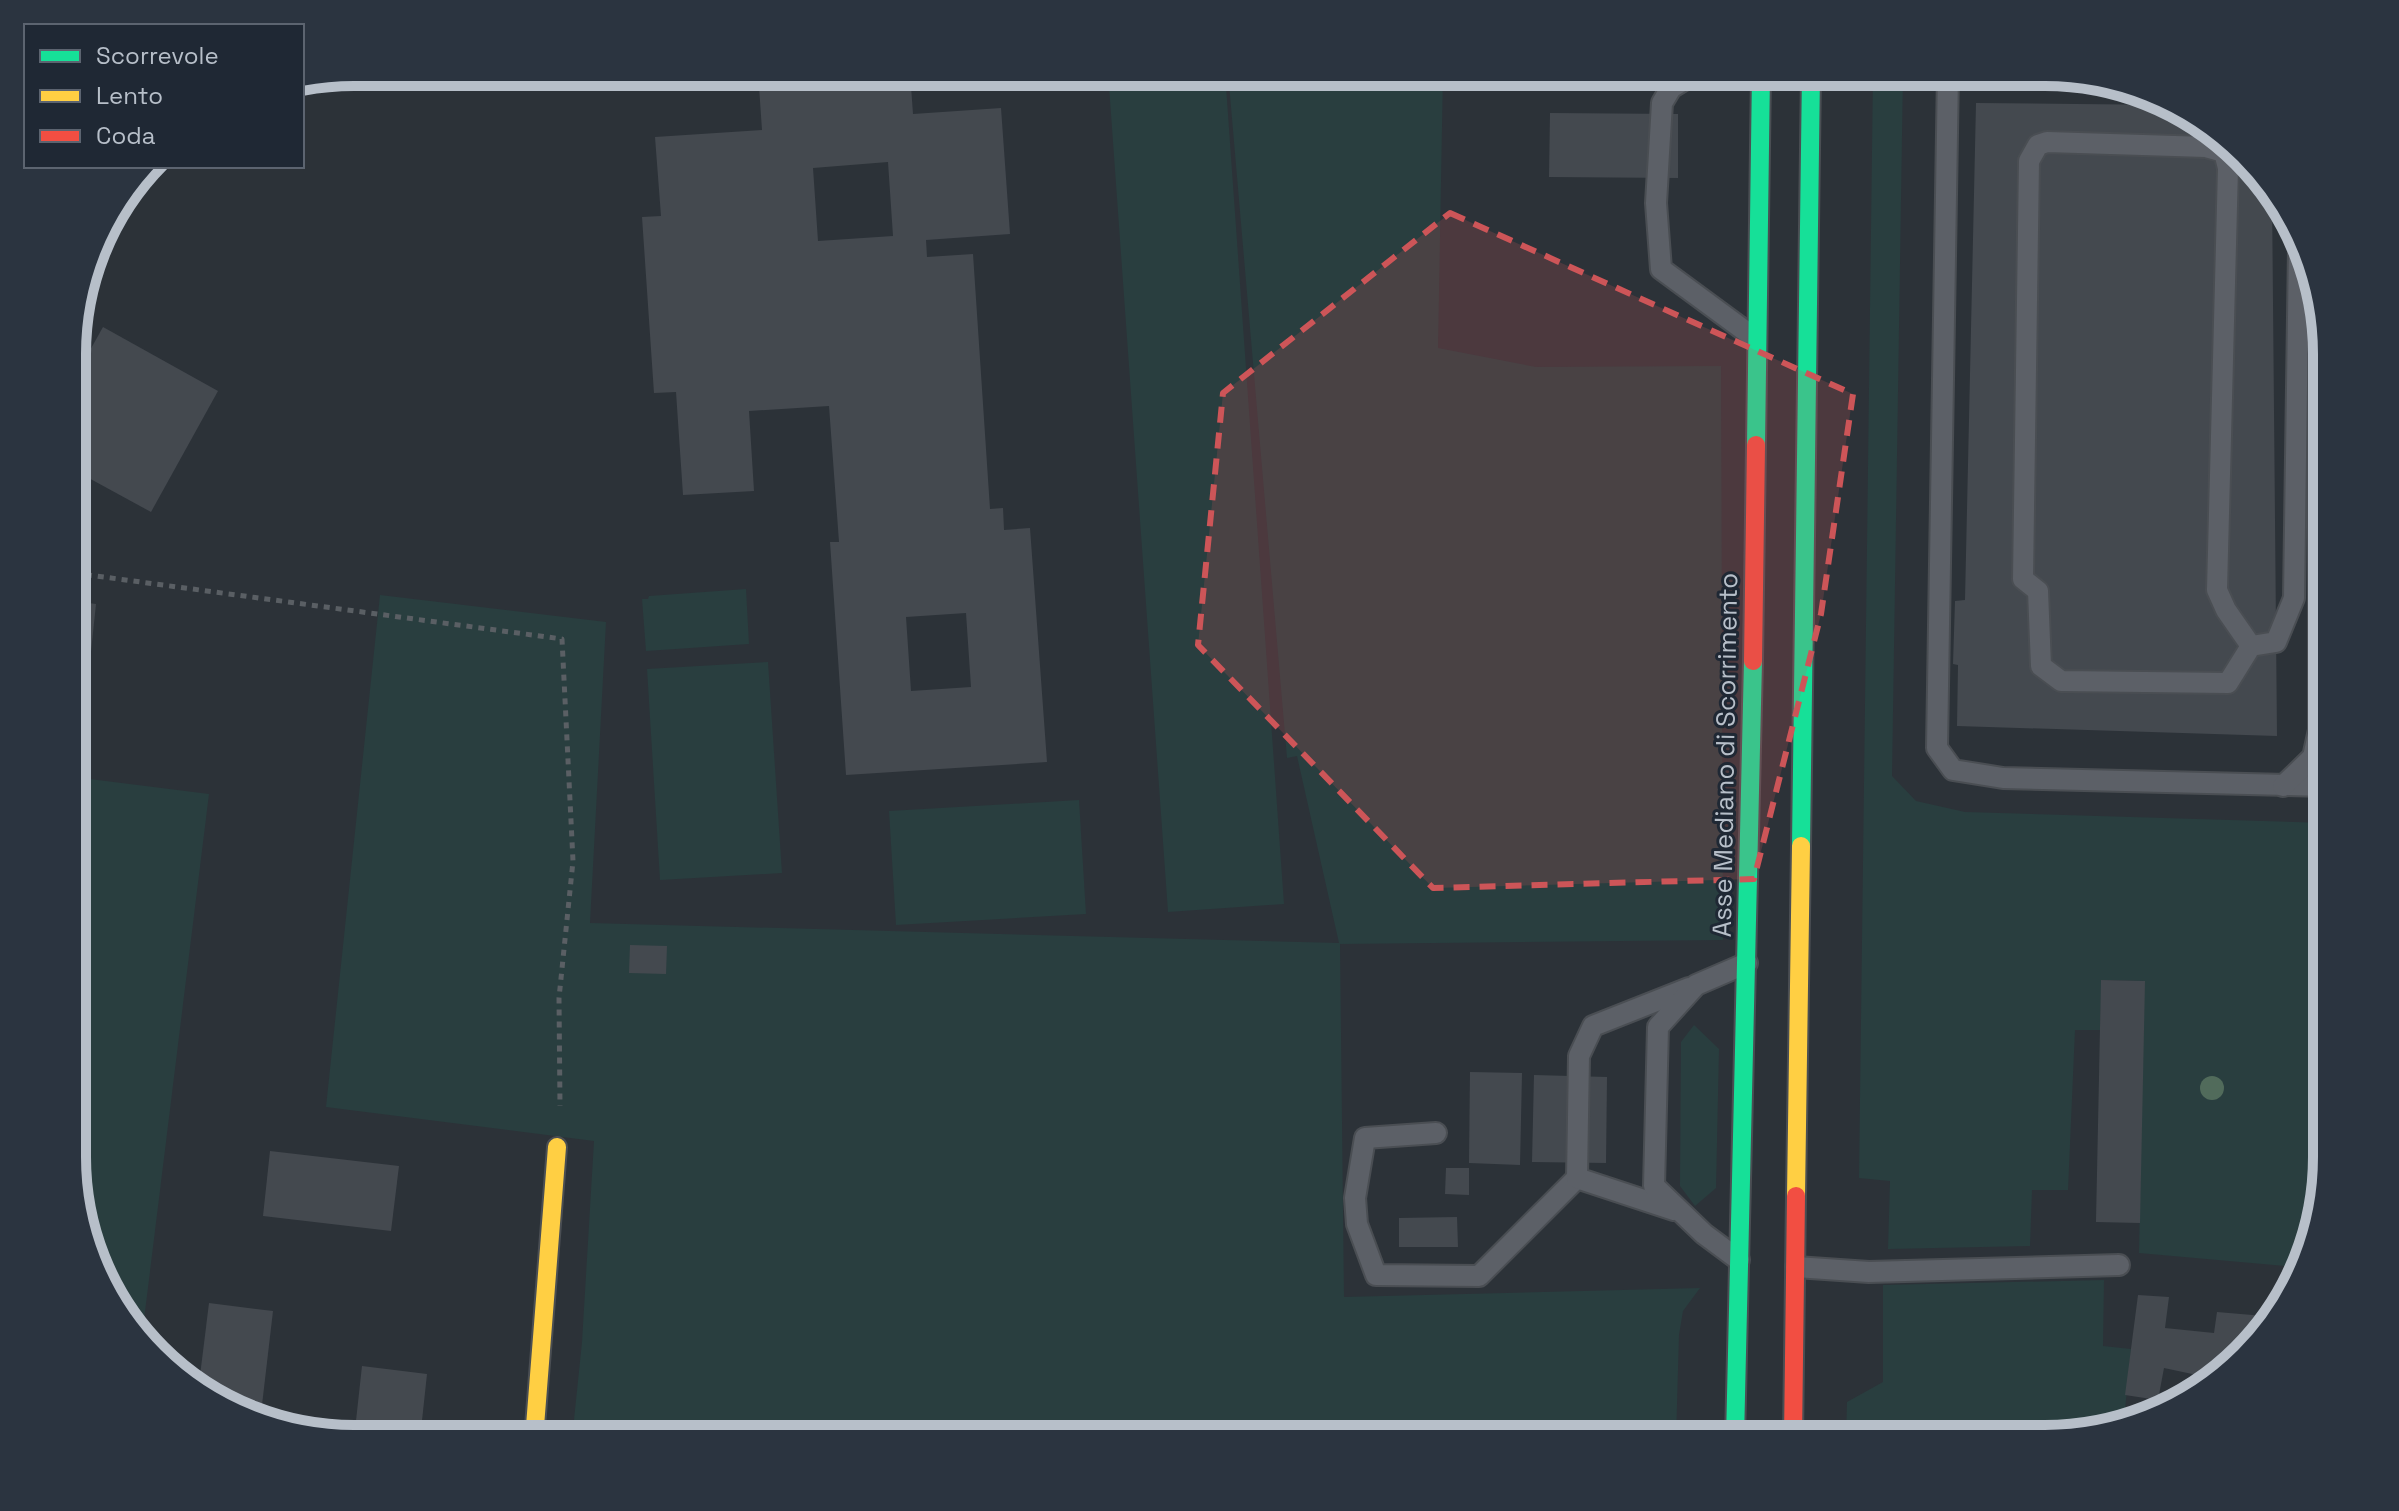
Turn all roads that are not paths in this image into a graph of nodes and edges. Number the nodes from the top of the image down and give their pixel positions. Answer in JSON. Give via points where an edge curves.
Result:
{"nodes":[{"id":1,"x":1674,"y":86,"type":"edge"},
{"id":2,"x":1761,"y":86,"type":"edge"},
{"id":3,"x":1811,"y":86,"type":"edge"},
{"id":4,"x":1948,"y":86,"type":"edge"},
{"id":5,"x":2219,"y":151,"type":"edge"},
{"id":6,"x":2225,"y":155,"type":"edge"},
{"id":7,"x":2299,"y":268,"type":"edge"},
{"id":8,"x":1758,"y":340,"type":"junction"},
{"id":9,"x":2251,"y":646,"type":"junction"},
{"id":10,"x":2312,"y":758,"type":"edge"},
{"id":11,"x":2283,"y":786,"type":"junction"},
{"id":12,"x":2312,"y":786,"type":"edge"},
{"id":13,"x":1747,"y":963,"type":"junction"},
{"id":14,"x":1696,"y":985,"type":"junction"},
{"id":15,"x":1436,"y":1133,"type":"dead end"},
{"id":16,"x":557,"y":1147,"type":"road end"},
{"id":17,"x":1577,"y":1178,"type":"junction"},
{"id":18,"x":1680,"y":1212,"type":"junction"},
{"id":19,"x":1740,"y":1261,"type":"junction"},
{"id":20,"x":2119,"y":1265,"type":"dead end"},
{"id":21,"x":1796,"y":1267,"type":"junction"},
{"id":22,"x":1735,"y":1424,"type":"edge"},
{"id":23,"x":1793,"y":1424,"type":"edge"},
{"id":24,"x":535,"y":1425,"type":"edge"}],
"edges":[{"from":1,"to":8,"type":"lane","via":[[1662,103],[1656,203],[1661,269]]},
{"from":2,"to":8,"type":"main road","name":"Asse Mediano di Scorrimento"},
{"from":3,"to":21,"type":"main road"},
{"from":4,"to":11,"type":"lane","via":[[1937,748],[1953,770],[2003,778]]},
{"from":5,"to":9,"type":"lane","via":[[2047,142],[2038,145],[2029,161],[2023,579],[2038,591],[2041,666],[2061,681],[2228,683]]},
{"from":6,"to":9,"type":"lane","via":[[2217,590]]},
{"from":7,"to":9,"type":"lane","via":[[2294,598],[2276,642]]},
{"from":8,"to":13,"type":"main road","name":"Asse Mediano di Scorrimento"},
{"from":10,"to":11,"type":"lane"},
{"from":11,"to":12,"type":"lane"},
{"from":13,"to":14,"type":"lane"},
{"from":13,"to":19,"type":"main road","name":"Asse Mediano di Scorrimento"},
{"from":14,"to":17,"type":"lane","via":[[1593,1026],[1579,1056]]},
{"from":14,"to":18,"type":"lane","via":[[1658,1027],[1654,1186]]},
{"from":15,"to":17,"type":"lane","via":[[1365,1138],[1355,1198],[1357,1224],[1376,1275],[1479,1276]]},
{"from":16,"to":24,"type":"main road"},
{"from":17,"to":18,"type":"lane"},
{"from":18,"to":19,"type":"lane"},
{"from":19,"to":22,"type":"main road","name":"Asse Mediano di Scorrimento"},
{"from":20,"to":21,"type":"lane","via":[[1869,1272]]},
{"from":21,"to":23,"type":"main road"}]}
